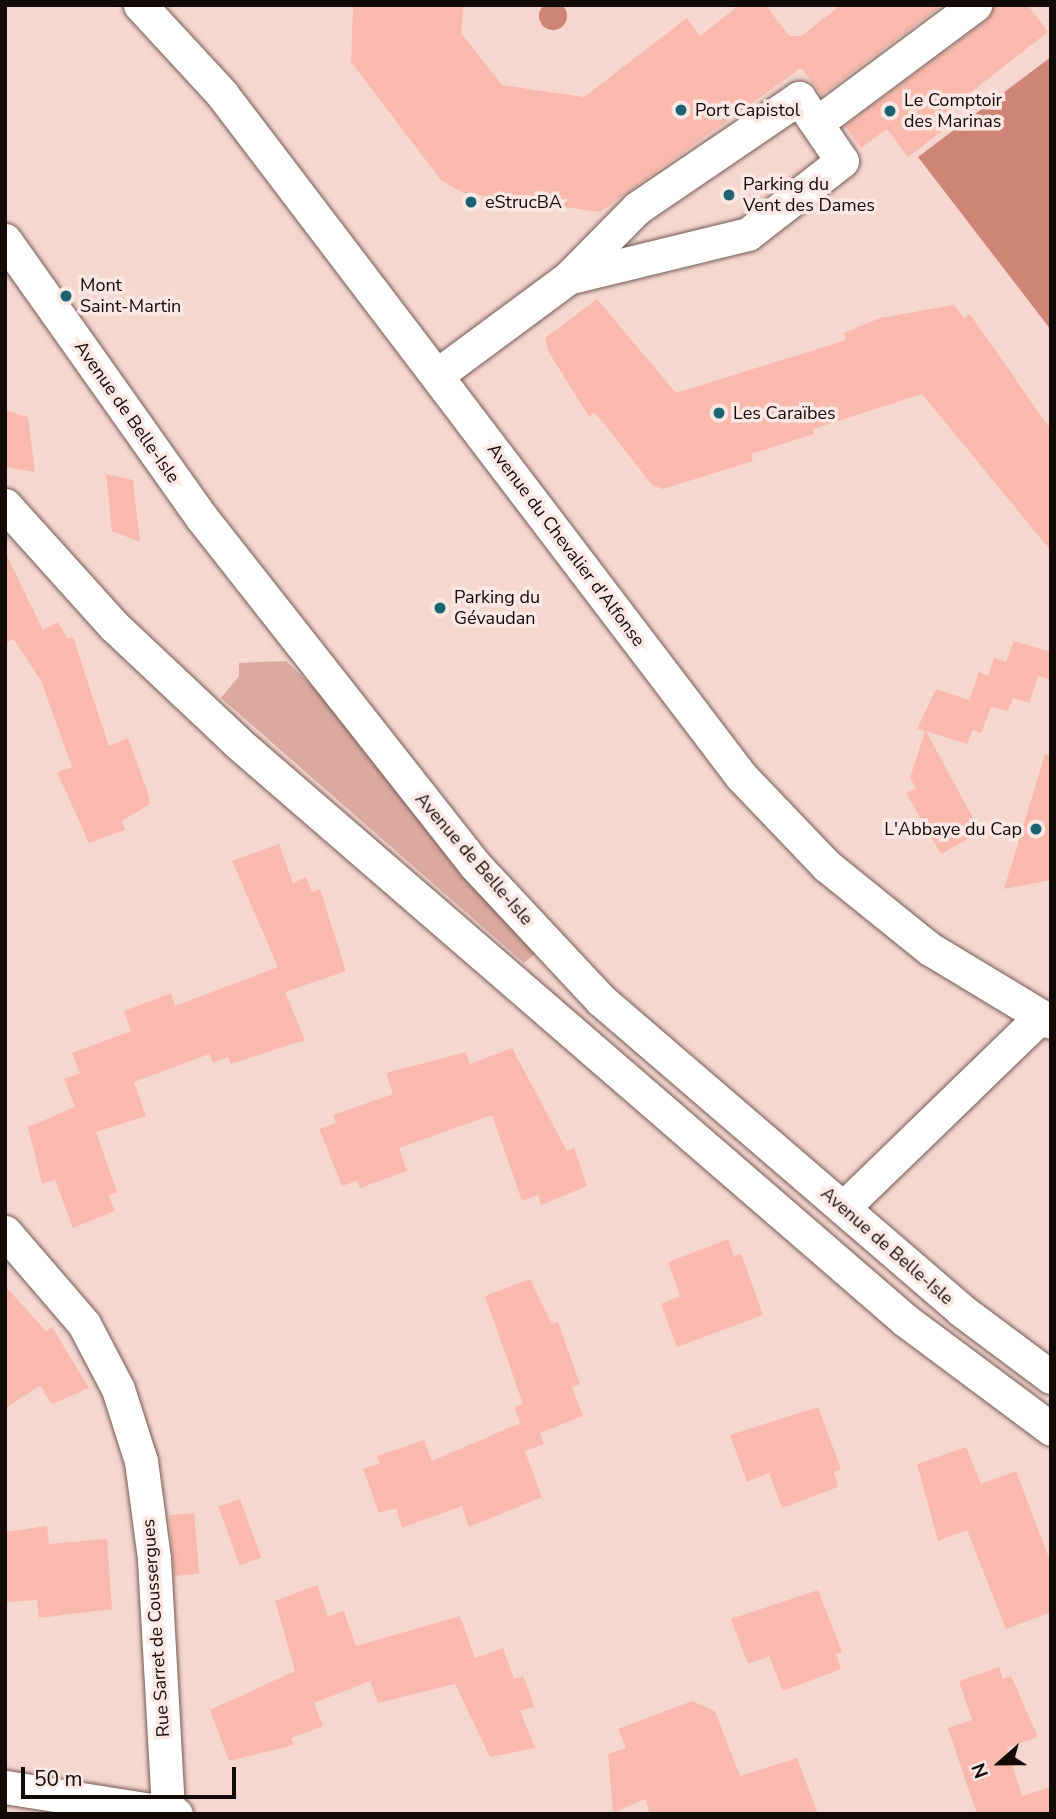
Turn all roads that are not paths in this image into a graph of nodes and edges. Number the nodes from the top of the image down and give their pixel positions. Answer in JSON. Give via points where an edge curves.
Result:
{"nodes":[{"id":1,"x":140,"y":5,"type":"edge"},
{"id":2,"x":975,"y":5,"type":"edge"},
{"id":3,"x":818,"y":122,"type":"junction"},
{"id":4,"x":5,"y":240,"type":"edge"},
{"id":5,"x":568,"y":278,"type":"junction"},
{"id":6,"x":437,"y":375,"type":"junction"},
{"id":7,"x":5,"y":505,"type":"edge"},
{"id":8,"x":1045,"y":1020,"type":"edge"},
{"id":9,"x":843,"y":1208,"type":"junction"},
{"id":10,"x":5,"y":1232,"type":"edge"},
{"id":11,"x":1051,"y":1377,"type":"edge"},
{"id":12,"x":1051,"y":1429,"type":"edge"},
{"id":13,"x":5,"y":1787,"type":"edge"},
{"id":14,"x":165,"y":1813,"type":"edge"}],
"edges":[{"from":1,"to":6,"type":"street","name":"Avenue du Chevalier d'Alfonse","via":[[222,94]]},
{"from":2,"to":3,"type":"street"},
{"from":3,"to":5,"type":"street","via":[[799,98],[637,208]]},
{"from":3,"to":5,"type":"street","via":[[842,161],[748,234]]},
{"from":4,"to":9,"type":"street","name":"Avenue de Belle-Isle","via":[[202,518],[475,865],[601,1000]]},
{"from":5,"to":6,"type":"street"},
{"from":6,"to":8,"type":"street","name":"Avenue du Chevalier d'Alfonse","via":[[741,776],[827,866],[930,949]]},
{"from":7,"to":12,"type":"street","via":[[114,626],[238,743],[905,1320]]},
{"from":8,"to":9,"type":"street"},
{"from":9,"to":11,"type":"street","name":"Avenue de Belle-Isle"},
{"from":10,"to":14,"type":"street","name":"Rue Sarret de Coussergues","via":[[83,1324],[118,1389],[141,1461],[154,1559]]},
{"from":13,"to":14,"type":"street"}]}
